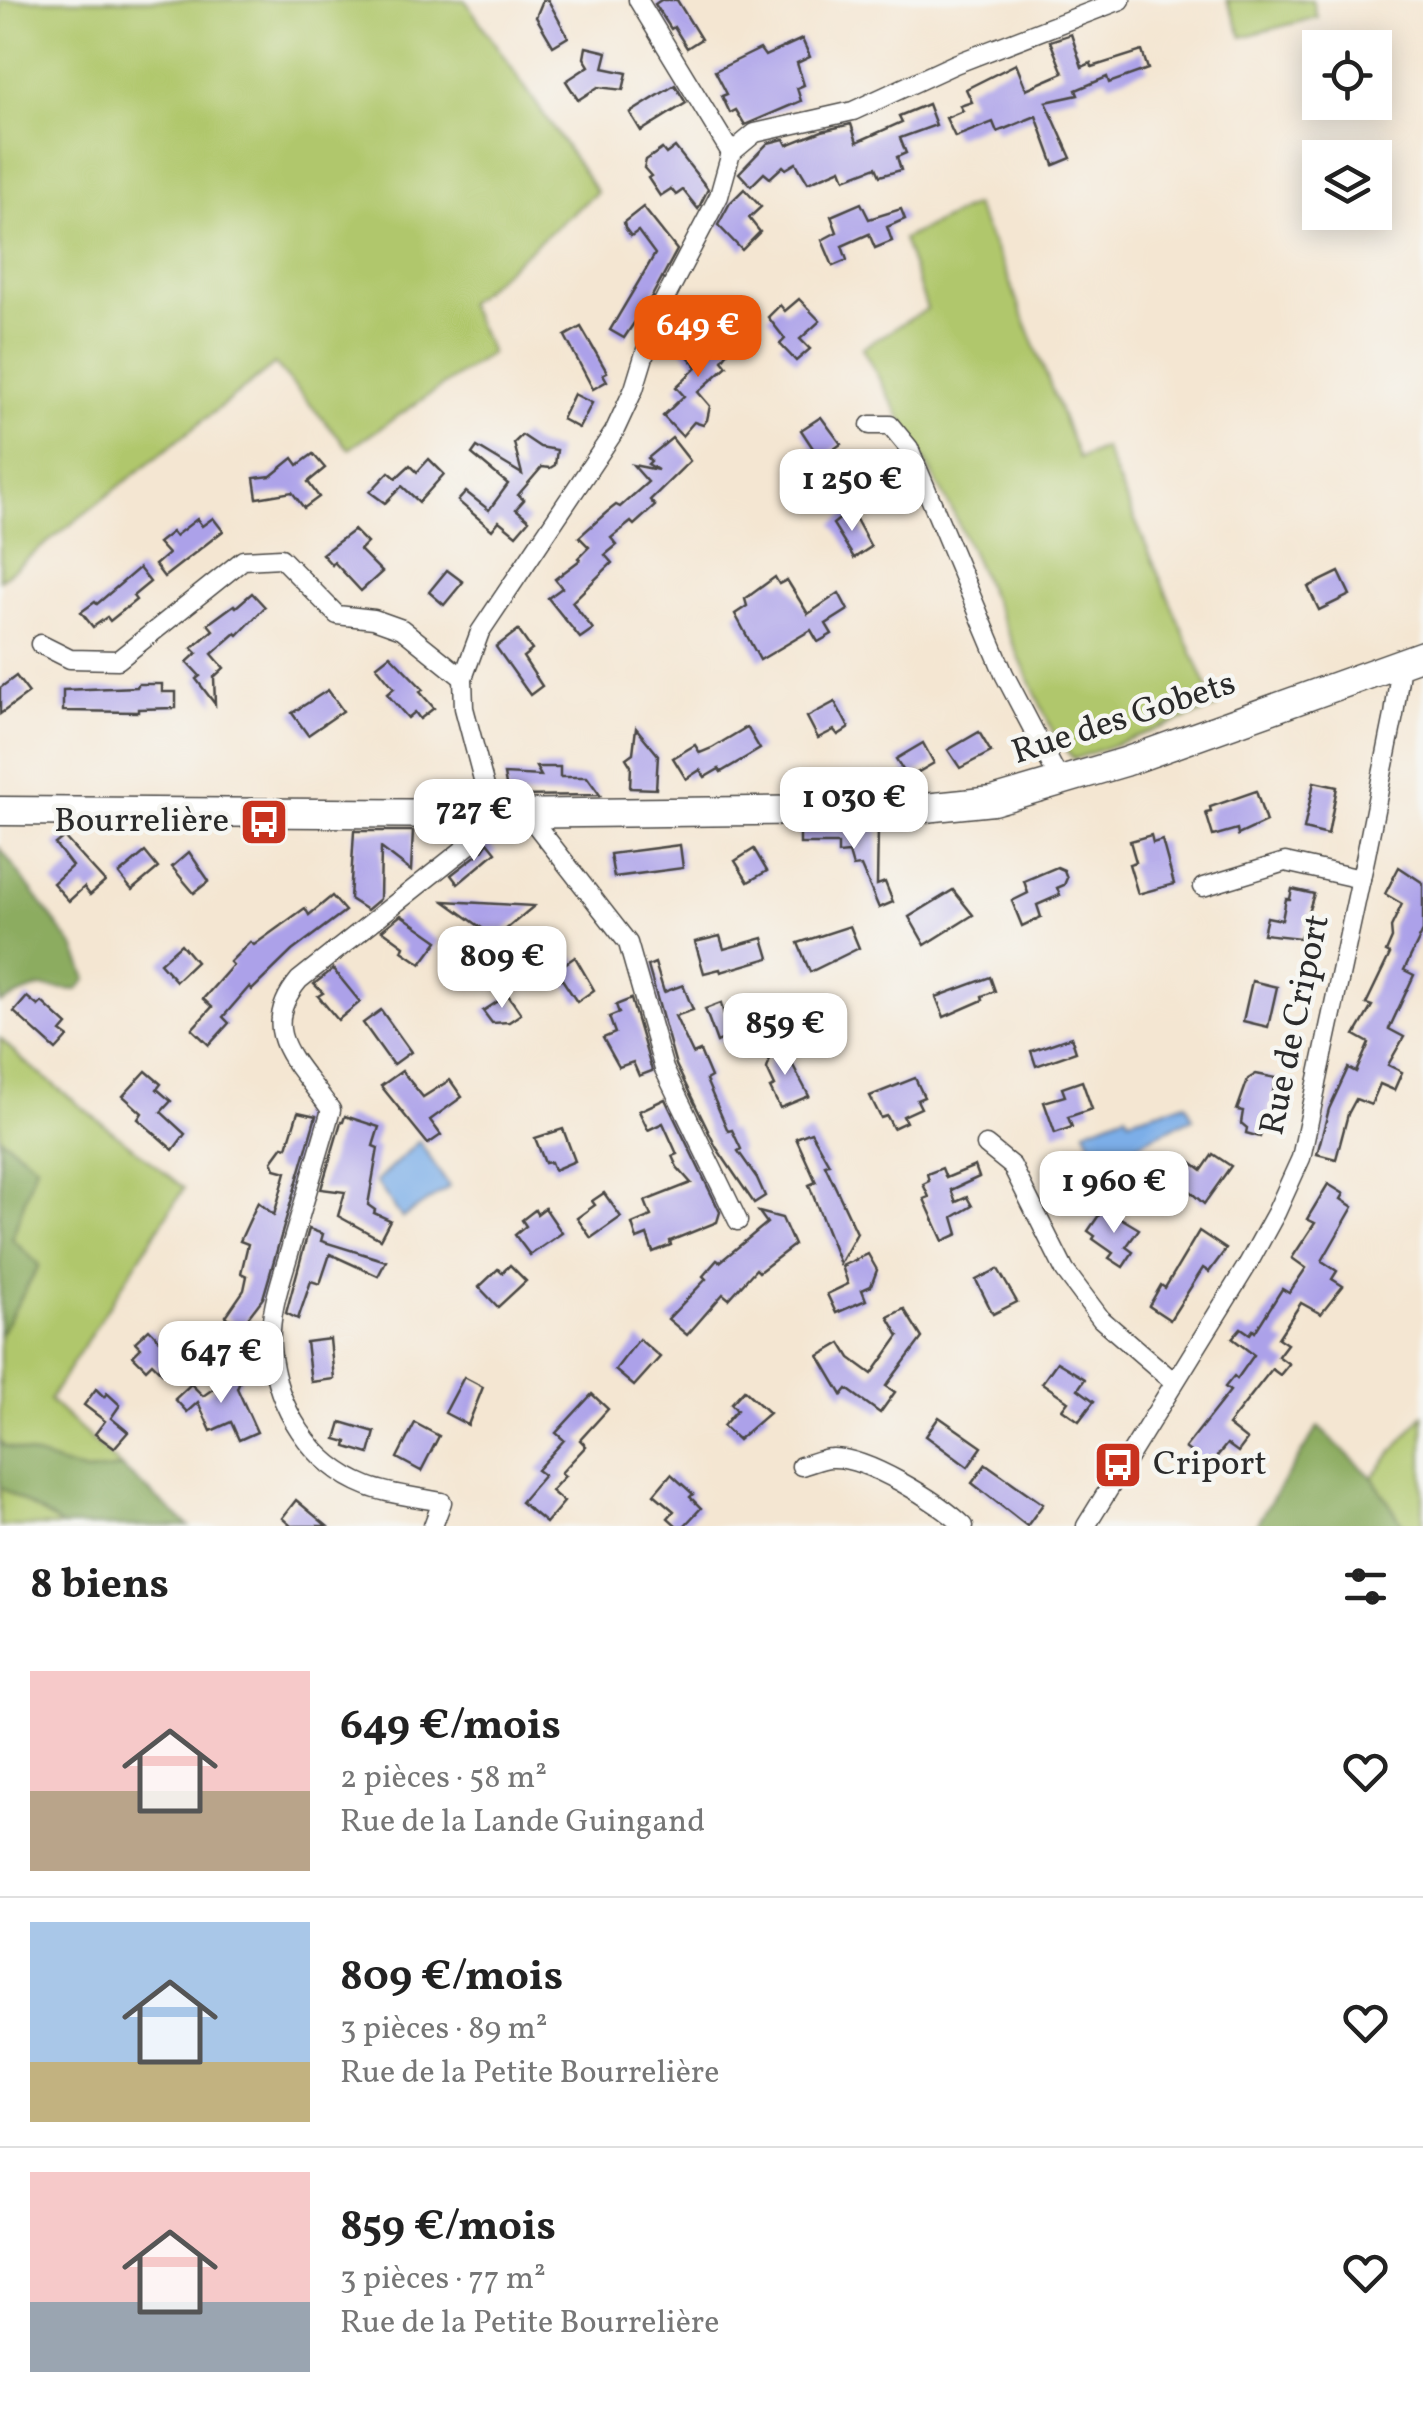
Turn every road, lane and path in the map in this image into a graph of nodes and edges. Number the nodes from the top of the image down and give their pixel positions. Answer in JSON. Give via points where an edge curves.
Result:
{"nodes":[{"id":1,"x":638,"y":0,"type":"edge"},
{"id":2,"x":1121,"y":0,"type":"edge"},
{"id":3,"x":730,"y":154,"type":"junction"},
{"id":4,"x":870,"y":425,"type":"dead end"},
{"id":5,"x":40,"y":644,"type":"dead end"},
{"id":6,"x":1412,"y":659,"type":"edge"},
{"id":7,"x":463,"y":678,"type":"junction"},
{"id":8,"x":1060,"y":781,"type":"junction"},
{"id":9,"x":0,"y":811,"type":"edge"},
{"id":10,"x":534,"y":813,"type":"junction"},
{"id":11,"x":489,"y":814,"type":"junction"},
{"id":12,"x":1361,"y":879,"type":"junction"},
{"id":13,"x":1203,"y":887,"type":"dead end"},
{"id":14,"x":986,"y":1145,"type":"dead end"},
{"id":15,"x":738,"y":1221,"type":"dead end"},
{"id":16,"x":1174,"y":1382,"type":"junction"},
{"id":17,"x":800,"y":1466,"type":"dead end"},
{"id":18,"x":434,"y":1526,"type":"edge"},
{"id":19,"x":964,"y":1526,"type":"edge"},
{"id":20,"x":1086,"y":1526,"type":"edge"}],
"edges":[{"from":1,"to":3,"type":"street"},
{"from":2,"to":3,"type":"street","via":[[852,111],[755,133]]},
{"from":3,"to":7,"type":"street","via":[[719,196],[657,314],[614,432],[480,632]]},
{"from":4,"to":8,"type":"street","via":[[890,425],[909,448],[1004,674]]},
{"from":5,"to":7,"type":"street","via":[[70,659],[118,660],[244,560],[282,558],[337,614],[402,629]]},
{"from":6,"to":8,"type":"main road","name":"Rue des Gobets"},
{"from":6,"to":12,"type":"street","name":"Rue de Criport"},
{"from":7,"to":11,"type":"street"},
{"from":8,"to":10,"type":"main road","name":"Rue des Gobets","via":[[992,801],[915,809]]},
{"from":9,"to":11,"type":"main road","name":"Rue des Gobets"},
{"from":10,"to":11,"type":"main road","name":"Rue des Gobets"},
{"from":10,"to":15,"type":"street","via":[[535,824],[628,943],[664,1069]]},
{"from":11,"to":18,"type":"street","via":[[474,841],[299,980],[279,1012],[279,1035],[331,1110],[274,1306],[271,1348],[291,1418],[308,1445],[354,1479],[442,1502]]},
{"from":12,"to":13,"type":"street","via":[[1285,862]]},
{"from":12,"to":16,"type":"street","name":"Rue de Criport","via":[[1300,1158],[1266,1230]]},
{"from":14,"to":16,"type":"street","via":[[1012,1166],[1064,1272],[1101,1318]]},
{"from":16,"to":20,"type":"street","name":"Rue de Criport"},
{"from":17,"to":19,"type":"street","via":[[833,1458],[883,1472]]}]}
